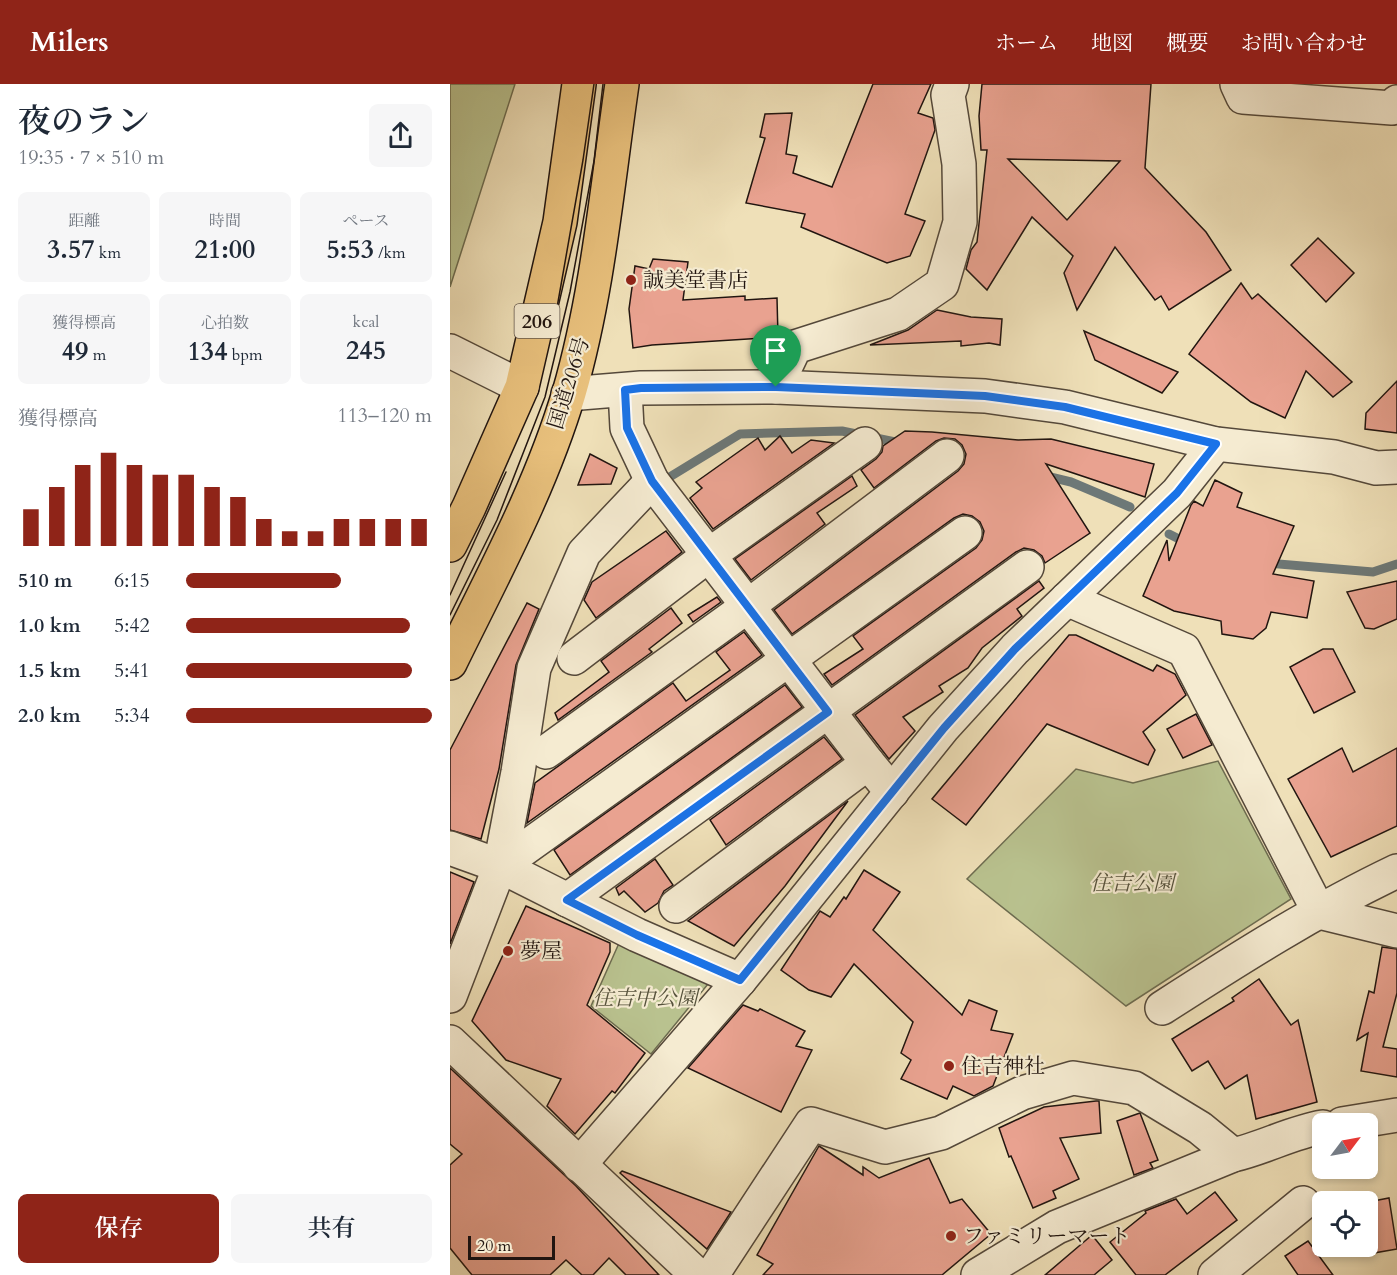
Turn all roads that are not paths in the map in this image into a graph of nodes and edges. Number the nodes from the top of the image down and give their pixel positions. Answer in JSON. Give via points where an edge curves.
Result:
{"nodes":[{"id":1,"x":579,"y":84,"type":"edge"},
{"id":2,"x":622,"y":84,"type":"edge"},
{"id":3,"x":952,"y":84,"type":"edge"},
{"id":4,"x":1237,"y":84,"type":"edge"},
{"id":5,"x":1319,"y":93,"type":"edge"},
{"id":6,"x":1397,"y":102,"type":"edge"},
{"id":7,"x":450,"y":351,"type":"edge"},
{"id":8,"x":522,"y":387,"type":"junction"},
{"id":9,"x":776,"y":387,"type":"junction"},
{"id":10,"x":625,"y":390,"type":"junction"},
{"id":11,"x":568,"y":394,"type":"junction"},
{"id":12,"x":865,"y":444,"type":"dead end"},
{"id":13,"x":1216,"y":444,"type":"junction"},
{"id":14,"x":946,"y":456,"type":"dead end"},
{"id":15,"x":1397,"y":467,"type":"edge"},
{"id":16,"x":652,"y":481,"type":"junction"},
{"id":17,"x":965,"y":533,"type":"dead end"},
{"id":18,"x":450,"y":545,"type":"edge"},
{"id":19,"x":709,"y":555,"type":"junction"},
{"id":20,"x":1028,"y":567,"type":"dead end"},
{"id":21,"x":1067,"y":599,"type":"junction"},
{"id":22,"x":748,"y":606,"type":"junction"},
{"id":23,"x":574,"y":658,"type":"dead end"},
{"id":24,"x":789,"y":659,"type":"junction"},
{"id":25,"x":450,"y":663,"type":"edge"},
{"id":26,"x":828,"y":712,"type":"junction"},
{"id":27,"x":546,"y":752,"type":"dead end"},
{"id":28,"x":868,"y":764,"type":"junction"},
{"id":29,"x":892,"y":792,"type":"junction"},
{"id":30,"x":450,"y":848,"type":"edge"},
{"id":31,"x":500,"y":866,"type":"junction"},
{"id":32,"x":1397,"y":871,"type":"edge"},
{"id":33,"x":567,"y":900,"type":"junction"},
{"id":34,"x":676,"y":906,"type":"dead end"},
{"id":35,"x":1319,"y":912,"type":"junction"},
{"id":36,"x":1397,"y":931,"type":"edge"},
{"id":37,"x":740,"y":980,"type":"junction"},
{"id":38,"x":450,"y":996,"type":"edge"},
{"id":39,"x":1162,"y":1008,"type":"dead end"},
{"id":40,"x":450,"y":1042,"type":"edge"},
{"id":41,"x":1397,"y":1115,"type":"edge"},
{"id":42,"x":1378,"y":1118,"type":"edge"},
{"id":43,"x":1312,"y":1128,"type":"edge"},
{"id":44,"x":1233,"y":1155,"type":"junction"},
{"id":45,"x":579,"y":1165,"type":"junction"},
{"id":46,"x":1303,"y":1203,"type":"dead end"},
{"id":47,"x":697,"y":1275,"type":"edge"},
{"id":48,"x":712,"y":1275,"type":"edge"},
{"id":49,"x":978,"y":1275,"type":"edge"},
{"id":50,"x":1215,"y":1275,"type":"edge"}],
"edges":[{"from":1,"to":8,"type":"highway","name":"国道206号","number":"206","via":[[560,222]]},
{"from":2,"to":11,"type":"highway","name":"国道206号","number":"206","via":[[595,272]]},
{"from":3,"to":9,"type":"street","via":[[948,95],[959,164],[960,222],[942,284],[898,314],[795,347]]},
{"from":4,"to":5,"type":"street","via":[[1244,97]]},
{"from":5,"to":6,"type":"street","via":[[1392,108]]},
{"from":7,"to":8,"type":"street"},
{"from":8,"to":18,"type":"highway","name":"国道206号","number":"206"},
{"from":9,"to":10,"type":"street"},
{"from":9,"to":13,"type":"street","via":[[985,396],[1065,407]]},
{"from":10,"to":11,"type":"street"},
{"from":10,"to":16,"type":"street","via":[[627,428]]},
{"from":11,"to":25,"type":"highway","name":"国道206号","number":"206","via":[[512,535]]},
{"from":12,"to":19,"type":"street"},
{"from":13,"to":15,"type":"street","via":[[1334,457],[1376,468]]},
{"from":13,"to":21,"type":"street","via":[[1177,493]]},
{"from":14,"to":22,"type":"street"},
{"from":16,"to":19,"type":"street"},
{"from":16,"to":31,"type":"street","via":[[584,553],[534,668]]},
{"from":17,"to":24,"type":"street"},
{"from":19,"to":22,"type":"street"},
{"from":19,"to":23,"type":"street"},
{"from":20,"to":26,"type":"street"},
{"from":21,"to":29,"type":"street","via":[[1015,649]]},
{"from":21,"to":35,"type":"street","via":[[1184,650]]},
{"from":22,"to":24,"type":"street"},
{"from":22,"to":27,"type":"street"},
{"from":24,"to":26,"type":"street"},
{"from":24,"to":31,"type":"street"},
{"from":26,"to":28,"type":"street"},
{"from":26,"to":33,"type":"street"},
{"from":28,"to":29,"type":"street"},
{"from":28,"to":34,"type":"street"},
{"from":29,"to":37,"type":"street"},
{"from":30,"to":31,"type":"street"},
{"from":31,"to":33,"type":"street"},
{"from":31,"to":38,"type":"street"},
{"from":32,"to":35,"type":"street"},
{"from":33,"to":37,"type":"street"},
{"from":35,"to":36,"type":"street"},
{"from":35,"to":39,"type":"street"},
{"from":37,"to":45,"type":"street"},
{"from":40,"to":45,"type":"street"},
{"from":41,"to":42,"type":"street"},
{"from":43,"to":44,"type":"street"},
{"from":44,"to":48,"type":"street","via":[[1200,1128],[1134,1088],[1073,1078],[1022,1093],[941,1133],[885,1147],[812,1124]]},
{"from":44,"to":49,"type":"street","via":[[1057,1227]]},
{"from":45,"to":47,"type":"street"},
{"from":46,"to":50,"type":"street"}]}
